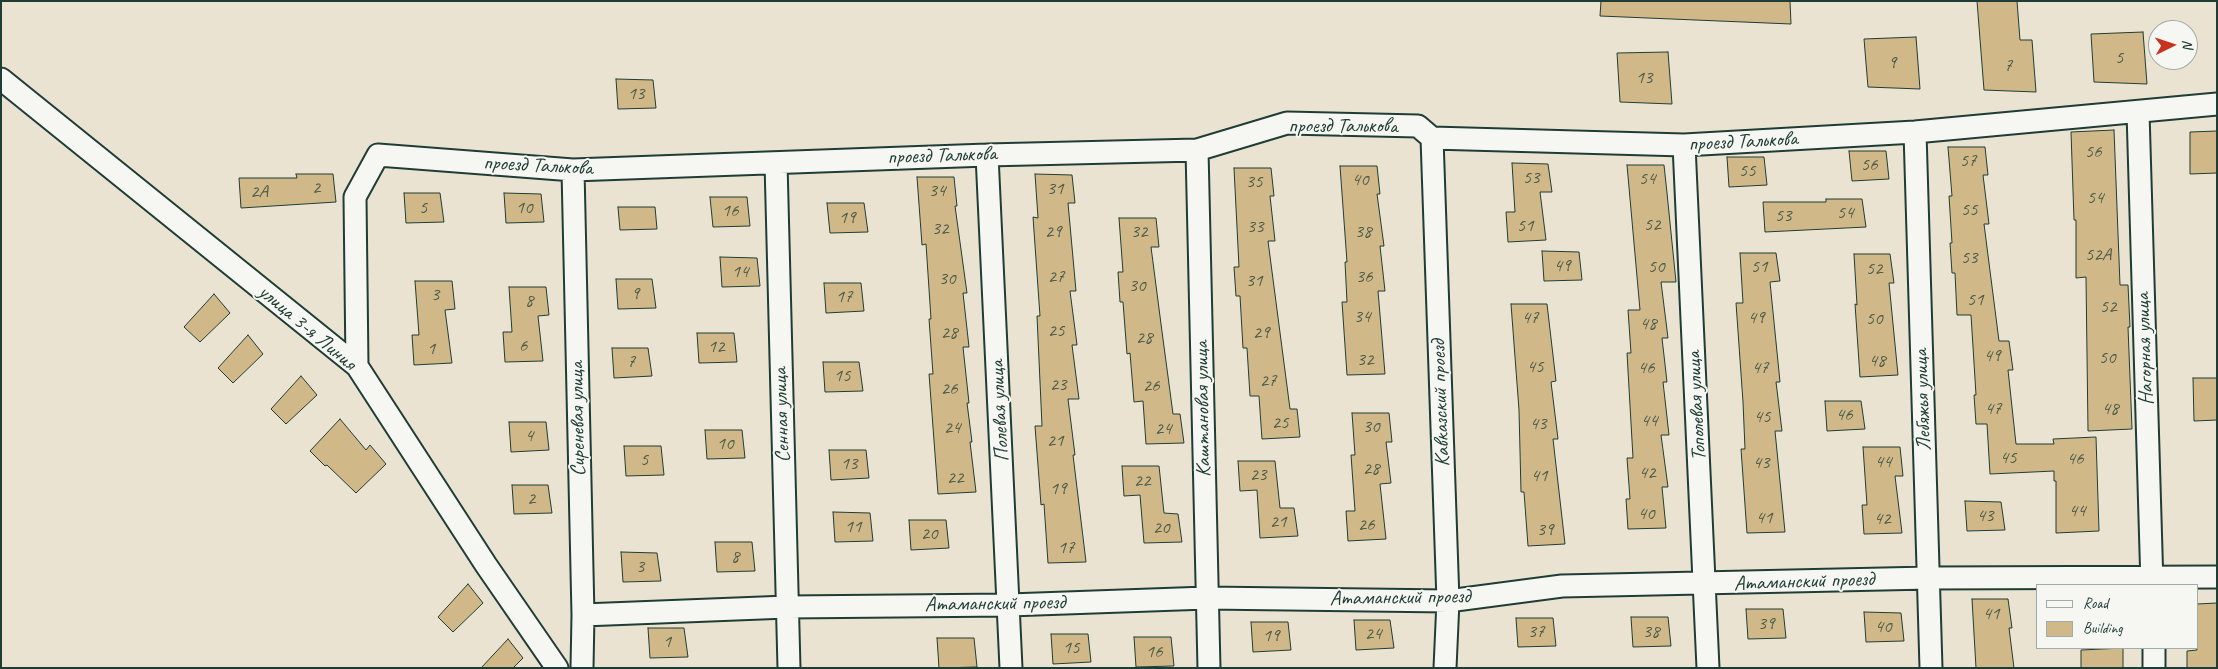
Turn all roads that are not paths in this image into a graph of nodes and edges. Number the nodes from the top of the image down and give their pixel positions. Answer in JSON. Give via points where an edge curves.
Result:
{"nodes":[{"id":1,"x":1,"y":78,"type":"edge"},
{"id":2,"x":2217,"y":104,"type":"edge"},
{"id":3,"x":2138,"y":112,"type":"junction"},
{"id":4,"x":1915,"y":132,"type":"junction"},
{"id":5,"x":1432,"y":138,"type":"junction"},
{"id":6,"x":1684,"y":145,"type":"junction"},
{"id":7,"x":1197,"y":150,"type":"junction"},
{"id":8,"x":987,"y":155,"type":"junction"},
{"id":9,"x":776,"y":162,"type":"junction"},
{"id":10,"x":573,"y":170,"type":"junction"},
{"id":11,"x":357,"y":366,"type":"junction"},
{"id":12,"x":2217,"y":577,"type":"edge"},
{"id":13,"x":1929,"y":578,"type":"junction"},
{"id":14,"x":2152,"y":581,"type":"edge"},
{"id":15,"x":1706,"y":584,"type":"junction"},
{"id":16,"x":1207,"y":598,"type":"junction"},
{"id":17,"x":1448,"y":601,"type":"junction"},
{"id":18,"x":1009,"y":605,"type":"junction"},
{"id":19,"x":787,"y":608,"type":"junction"},
{"id":20,"x":582,"y":615,"type":"junction"},
{"id":21,"x":2154,"y":649,"type":"edge"},
{"id":22,"x":557,"y":668,"type":"edge"},
{"id":23,"x":582,"y":668,"type":"edge"},
{"id":24,"x":789,"y":668,"type":"edge"},
{"id":25,"x":1011,"y":668,"type":"edge"},
{"id":26,"x":1209,"y":668,"type":"edge"},
{"id":27,"x":1445,"y":668,"type":"edge"},
{"id":28,"x":1708,"y":668,"type":"edge"},
{"id":29,"x":1931,"y":668,"type":"edge"},
{"id":30,"x":2154,"y":668,"type":"edge"}],
"edges":[{"from":1,"to":11,"type":"street","name":"улица 3-я Линия"},
{"from":2,"to":3,"type":"street","name":"проезд Талькова"},
{"from":3,"to":4,"type":"street","name":"проезд Талькова"},
{"from":3,"to":14,"type":"street","name":"Нагорная улица"},
{"from":4,"to":6,"type":"street","name":"проезд Талькова"},
{"from":4,"to":13,"type":"street","name":"Лебяжья улица"},
{"from":5,"to":6,"type":"street","name":"проезд Талькова"},
{"from":5,"to":7,"type":"street","name":"проезд Талькова","via":[[1418,126],[1287,123]]},
{"from":5,"to":17,"type":"street","name":"Кавказский проезд"},
{"from":6,"to":15,"type":"street","name":"Тополевая улица"},
{"from":7,"to":8,"type":"street","name":"проезд Талькова"},
{"from":7,"to":16,"type":"street","name":"Каштановая улица"},
{"from":8,"to":9,"type":"street","name":"проезд Талькова"},
{"from":8,"to":18,"type":"street","name":"Полевая улица"},
{"from":9,"to":10,"type":"street","name":"проезд Талькова"},
{"from":9,"to":19,"type":"street","name":"Сенная улица"},
{"from":10,"to":11,"type":"street","name":"проезд Талькова","via":[[378,155],[355,197]]},
{"from":10,"to":20,"type":"street","name":"Сиреневая улица"},
{"from":11,"to":22,"type":"street","name":"улица 3-я Линия"},
{"from":12,"to":14,"type":"street","name":"Атаманский проезд"},
{"from":13,"to":14,"type":"street","name":"Атаманский проезд"},
{"from":13,"to":15,"type":"street","name":"Атаманский проезд"},
{"from":13,"to":29,"type":"street","name":"Лебяжья улица"},
{"from":15,"to":17,"type":"street","name":"Атаманский проезд","via":[[1562,586]]},
{"from":15,"to":28,"type":"street","name":"Тополевая улица"},
{"from":16,"to":17,"type":"street","name":"Атаманский проезд"},
{"from":16,"to":18,"type":"street","name":"Атаманский проезд"},
{"from":16,"to":26,"type":"street","name":"Каштановая улица"},
{"from":17,"to":27,"type":"street","name":"Кавказский проезд"},
{"from":18,"to":19,"type":"street","name":"Атаманский проезд"},
{"from":18,"to":25,"type":"street","name":"Полевая улица"},
{"from":19,"to":20,"type":"street","name":"Атаманский проезд"},
{"from":19,"to":24,"type":"street","name":"Сенная улица"},
{"from":20,"to":23,"type":"street","name":"Сиреневая улица"},
{"from":21,"to":30,"type":"street"}]}
